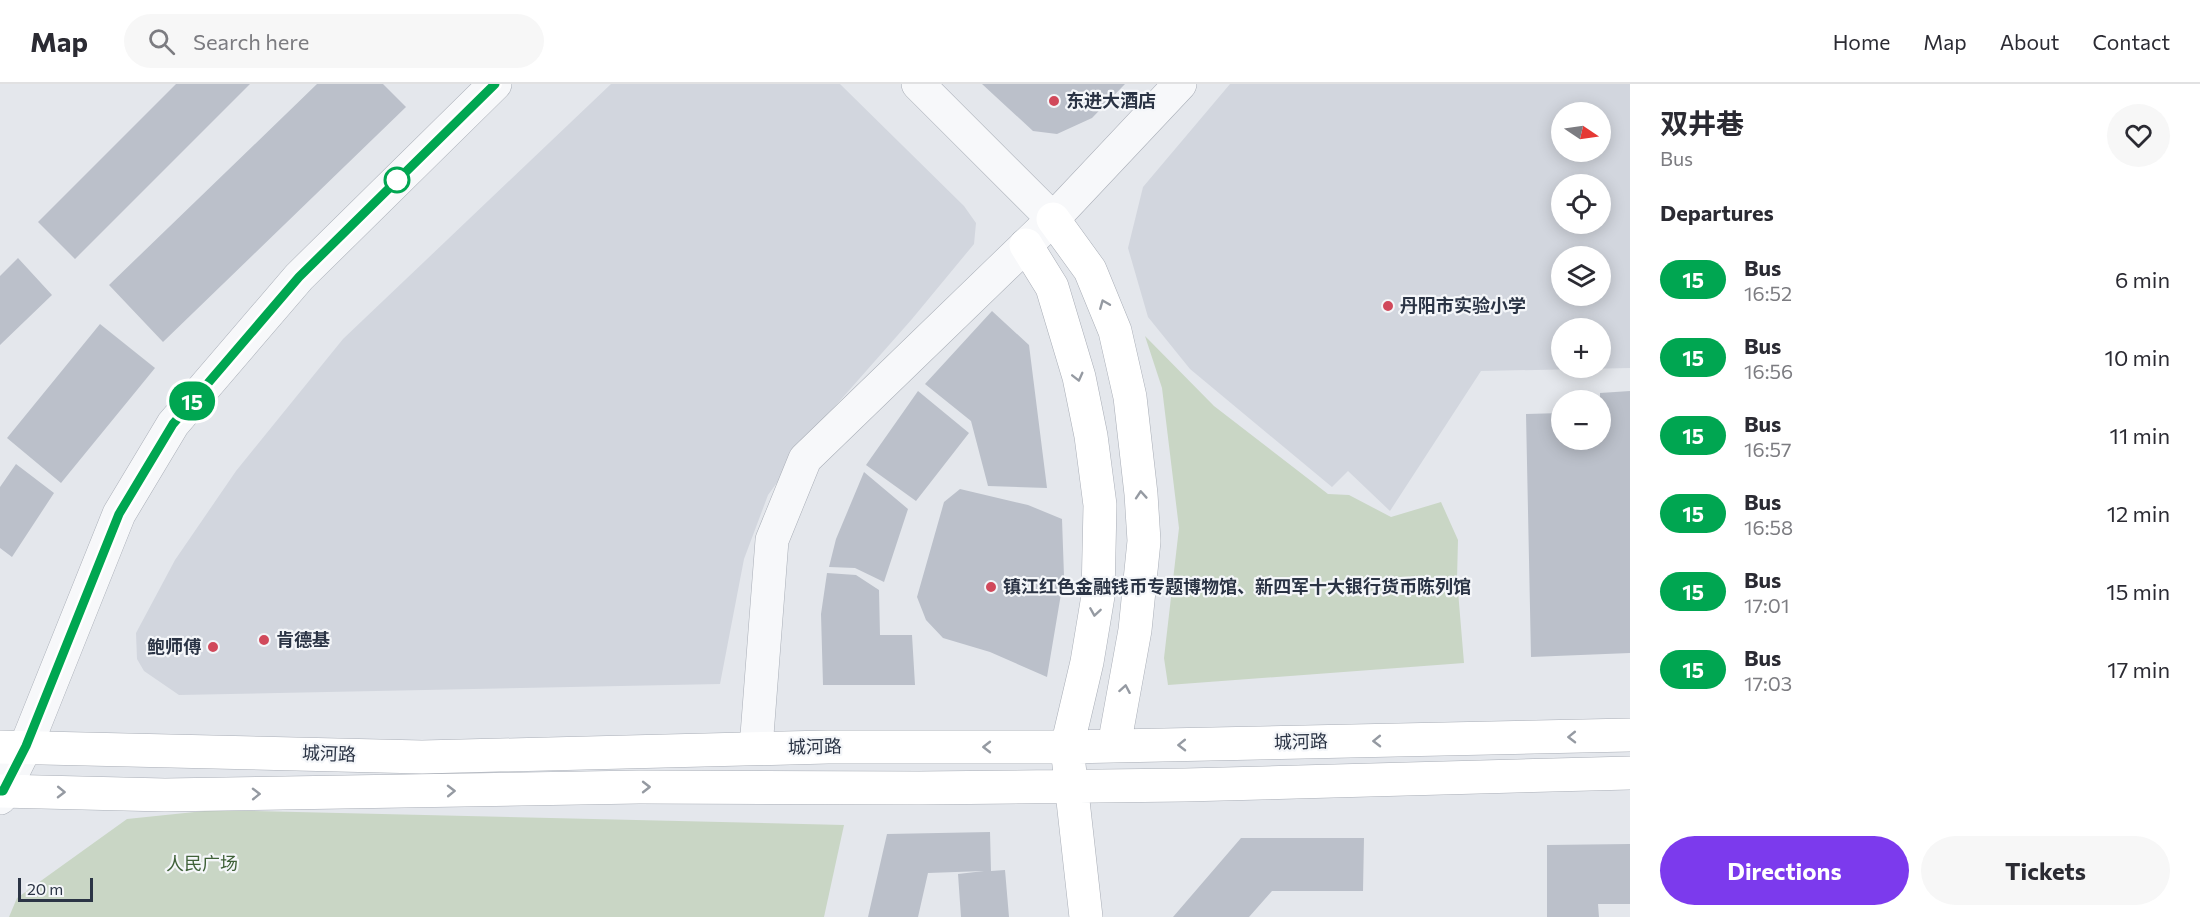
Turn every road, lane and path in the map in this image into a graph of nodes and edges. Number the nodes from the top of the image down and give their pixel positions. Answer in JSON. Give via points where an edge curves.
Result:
{"nodes":[{"id":1,"x":495,"y":84,"type":"edge"},
{"id":2,"x":918,"y":84,"type":"edge"},
{"id":3,"x":1180,"y":84,"type":"edge"},
{"id":4,"x":1053,"y":219,"type":"junction"},
{"id":5,"x":1026,"y":245,"type":"junction"},
{"id":6,"x":1630,"y":735,"type":"edge"},
{"id":7,"x":1114,"y":746,"type":"junction"},
{"id":8,"x":13,"y":747,"type":"edge"},
{"id":9,"x":1067,"y":747,"type":"junction"},
{"id":10,"x":756,"y":748,"type":"junction"},
{"id":11,"x":1630,"y":773,"type":"edge"},
{"id":12,"x":1072,"y":786,"type":"junction"},
{"id":13,"x":1,"y":793,"type":"edge"},
{"id":14,"x":1086,"y":917,"type":"edge"}],
"edges":[{"from":1,"to":8,"type":"street","via":[[299,277],[173,424],[119,514]]},
{"from":2,"to":4,"type":"street"},
{"from":3,"to":4,"type":"street"},
{"from":4,"to":5,"type":"street"},
{"from":7,"to":4,"type":"main road","one_way":true,"via":[[1135,630],[1144,541],[1130,397],[1115,331],[1090,270]]},
{"from":5,"to":9,"type":"main road","one_way":true,"via":[[1052,287],[1078,377],[1100,506],[1098,596]]},
{"from":5,"to":10,"type":"street","via":[[805,459],[772,540]]},
{"from":6,"to":7,"type":"main road","name":"城河路","one_way":true},
{"from":7,"to":9,"type":"main road","name":"城河路"},
{"from":8,"to":10,"type":"main road","name":"城河路","via":[[422,757]]},
{"from":8,"to":13,"type":"street"},
{"from":9,"to":10,"type":"main road","name":"城河路","one_way":true},
{"from":9,"to":12,"type":"main road"},
{"from":11,"to":12,"type":"main road"},
{"from":13,"to":12,"type":"main road","one_way":true,"via":[[165,795],[639,787]]},
{"from":12,"to":14,"type":"main road"}]}
